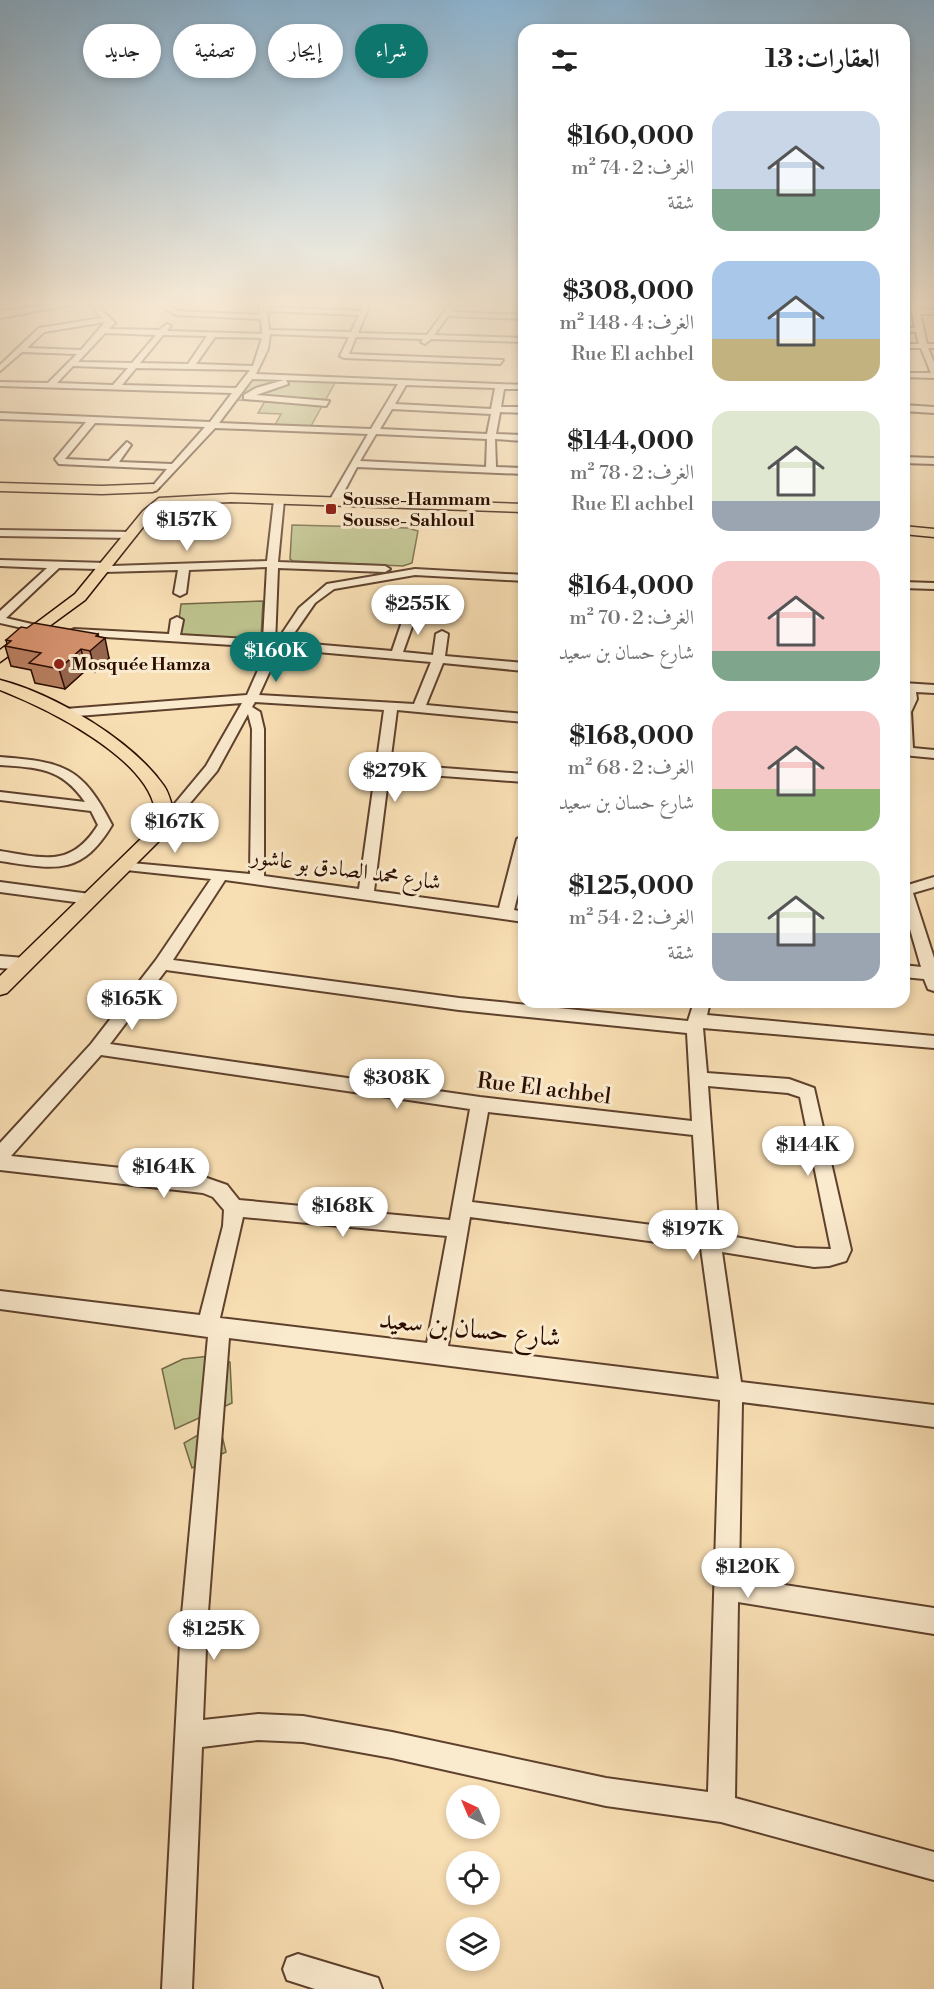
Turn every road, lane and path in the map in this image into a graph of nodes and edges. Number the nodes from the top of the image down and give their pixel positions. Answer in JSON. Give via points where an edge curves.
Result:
{"nodes":[{"id":1,"x":233,"y":397,"type":"edge"},
{"id":2,"x":247,"y":397,"type":"edge"},
{"id":3,"x":315,"y":397,"type":"edge"},
{"id":4,"x":349,"y":397,"type":"edge"},
{"id":5,"x":394,"y":397,"type":"edge"},
{"id":6,"x":496,"y":397,"type":"edge"},
{"id":7,"x":325,"y":404,"type":"junction"},
{"id":8,"x":391,"y":406,"type":"junction"},
{"id":9,"x":910,"y":408,"type":"edge"},
{"id":10,"x":495,"y":410,"type":"junction"},
{"id":11,"x":518,"y":410,"type":"edge"},
{"id":12,"x":934,"y":410,"type":"edge"},
{"id":13,"x":0,"y":416,"type":"edge"},
{"id":14,"x":93,"y":419,"type":"junction"},
{"id":15,"x":214,"y":423,"type":"junction"},
{"id":16,"x":375,"y":432,"type":"junction"},
{"id":17,"x":491,"y":436,"type":"junction"},
{"id":18,"x":518,"y":438,"type":"edge"},
{"id":19,"x":127,"y":445,"type":"dead end"},
{"id":20,"x":910,"y":460,"type":"edge"},
{"id":21,"x":934,"y":461,"type":"edge"},
{"id":22,"x":112,"y":464,"type":"junction"},
{"id":23,"x":354,"y":464,"type":"junction"},
{"id":24,"x":173,"y":470,"type":"junction"},
{"id":25,"x":491,"y":470,"type":"junction"},
{"id":26,"x":518,"y":471,"type":"edge"},
{"id":27,"x":0,"y":487,"type":"edge"},
{"id":28,"x":155,"y":488,"type":"junction"},
{"id":29,"x":102,"y":490,"type":"junction"},
{"id":30,"x":169,"y":495,"type":"junction"},
{"id":31,"x":142,"y":498,"type":"junction"},
{"id":32,"x":279,"y":500,"type":"junction"},
{"id":33,"x":333,"y":504,"type":"junction"},
{"id":34,"x":518,"y":508,"type":"edge"},
{"id":35,"x":910,"y":530,"type":"edge"},
{"id":36,"x":934,"y":532,"type":"edge"},
{"id":37,"x":0,"y":533,"type":"edge"},
{"id":38,"x":125,"y":534,"type":"junction"},
{"id":39,"x":0,"y":563,"type":"edge"},
{"id":40,"x":56,"y":564,"type":"junction"},
{"id":41,"x":272,"y":565,"type":"junction"},
{"id":42,"x":102,"y":567,"type":"junction"},
{"id":43,"x":184,"y":567,"type":"junction"},
{"id":44,"x":409,"y":573,"type":"junction"},
{"id":45,"x":518,"y":578,"type":"edge"},
{"id":46,"x":910,"y":585,"type":"edge"},
{"id":47,"x":934,"y":586,"type":"edge"},
{"id":48,"x":180,"y":593,"type":"dead end"},
{"id":49,"x":413,"y":606,"type":"dead end"},
{"id":50,"x":0,"y":618,"type":"edge"},
{"id":51,"x":177,"y":620,"type":"dead end"},
{"id":52,"x":34,"y":629,"type":"junction"},
{"id":53,"x":442,"y":634,"type":"dead end"},
{"id":54,"x":174,"y":639,"type":"junction"},
{"id":55,"x":268,"y":644,"type":"junction"},
{"id":56,"x":283,"y":645,"type":"junction"},
{"id":57,"x":0,"y":646,"type":"edge"},
{"id":58,"x":396,"y":656,"type":"junction"},
{"id":59,"x":0,"y":657,"type":"edge"},
{"id":60,"x":438,"y":660,"type":"junction"},
{"id":61,"x":268,"y":662,"type":"junction"},
{"id":62,"x":518,"y":667,"type":"edge"},
{"id":63,"x":0,"y":677,"type":"edge"},
{"id":64,"x":910,"y":686,"type":"edge"},
{"id":65,"x":8,"y":688,"type":"edge"},
{"id":66,"x":934,"y":689,"type":"edge"},
{"id":67,"x":250,"y":704,"type":"junction"},
{"id":68,"x":391,"y":706,"type":"junction"},
{"id":69,"x":419,"y":708,"type":"junction"},
{"id":70,"x":65,"y":713,"type":"junction"},
{"id":71,"x":518,"y":717,"type":"edge"},
{"id":72,"x":910,"y":752,"type":"edge"},
{"id":73,"x":934,"y":754,"type":"edge"},
{"id":74,"x":0,"y":761,"type":"edge"},
{"id":75,"x":383,"y":768,"type":"junction"},
{"id":76,"x":518,"y":778,"type":"edge"},
{"id":77,"x":0,"y":796,"type":"edge"},
{"id":78,"x":96,"y":807,"type":"junction"},
{"id":79,"x":164,"y":825,"type":"junction"},
{"id":80,"x":0,"y":856,"type":"edge"},
{"id":81,"x":518,"y":863,"type":"edge"},
{"id":82,"x":126,"y":865,"type":"junction"},
{"id":83,"x":221,"y":875,"type":"junction"},
{"id":84,"x":258,"y":881,"type":"junction"},
{"id":85,"x":934,"y":882,"type":"edge"},
{"id":86,"x":0,"y":887,"type":"edge"},
{"id":87,"x":910,"y":888,"type":"edge"},
{"id":88,"x":366,"y":896,"type":"junction"},
{"id":89,"x":90,"y":899,"type":"junction"},
{"id":90,"x":910,"y":908,"type":"edge"},
{"id":91,"x":505,"y":914,"type":"junction"},
{"id":92,"x":518,"y":916,"type":"edge"},
{"id":93,"x":0,"y":962,"type":"edge"},
{"id":94,"x":25,"y":964,"type":"junction"},
{"id":95,"x":162,"y":964,"type":"junction"},
{"id":96,"x":910,"y":973,"type":"edge"},
{"id":97,"x":933,"y":978,"type":"edge"},
{"id":98,"x":0,"y":988,"type":"edge"},
{"id":99,"x":700,"y":1008,"type":"edge"},
{"id":100,"x":696,"y":1024,"type":"junction"},
{"id":101,"x":934,"y":1042,"type":"edge"},
{"id":102,"x":97,"y":1048,"type":"junction"},
{"id":103,"x":698,"y":1079,"type":"junction"},
{"id":104,"x":480,"y":1104,"type":"junction"},
{"id":105,"x":702,"y":1129,"type":"junction"},
{"id":106,"x":0,"y":1155,"type":"edge"},
{"id":107,"x":0,"y":1162,"type":"edge"},
{"id":108,"x":460,"y":1208,"type":"junction"},
{"id":109,"x":234,"y":1209,"type":"junction"},
{"id":110,"x":456,"y":1229,"type":"junction"},
{"id":111,"x":710,"y":1241,"type":"junction"},
{"id":112,"x":0,"y":1300,"type":"edge"},
{"id":113,"x":213,"y":1328,"type":"junction"},
{"id":114,"x":436,"y":1354,"type":"junction"},
{"id":115,"x":731,"y":1389,"type":"junction"},
{"id":116,"x":934,"y":1416,"type":"edge"},
{"id":117,"x":727,"y":1588,"type":"junction"},
{"id":118,"x":934,"y":1621,"type":"edge"},
{"id":119,"x":188,"y":1735,"type":"junction"},
{"id":120,"x":721,"y":1808,"type":"junction"},
{"id":121,"x":934,"y":1866,"type":"edge"},
{"id":122,"x":298,"y":1969,"type":"dead end"},
{"id":123,"x":177,"y":1989,"type":"edge"},
{"id":124,"x":367,"y":1989,"type":"edge"}],
"edges":[{"from":1,"to":15,"type":"street"},
{"from":2,"to":7,"type":"street"},
{"from":3,"to":7,"type":"street"},
{"from":4,"to":7,"type":"street"},
{"from":5,"to":8,"type":"street"},
{"from":6,"to":10,"type":"street"},
{"from":7,"to":15,"type":"street"},
{"from":7,"to":16,"type":"street"},
{"from":8,"to":10,"type":"street"},
{"from":8,"to":16,"type":"street"},
{"from":9,"to":12,"type":"street"},
{"from":10,"to":11,"type":"street"},
{"from":10,"to":17,"type":"street"},
{"from":13,"to":14,"type":"street"},
{"from":14,"to":15,"type":"street"},
{"from":14,"to":22,"type":"street","via":[[60,460]]},
{"from":15,"to":24,"type":"street"},
{"from":16,"to":17,"type":"street"},
{"from":16,"to":23,"type":"street"},
{"from":17,"to":18,"type":"street"},
{"from":17,"to":25,"type":"street"},
{"from":19,"to":22,"type":"street"},
{"from":20,"to":21,"type":"street"},
{"from":22,"to":24,"type":"street"},
{"from":23,"to":25,"type":"street"},
{"from":23,"to":33,"type":"street"},
{"from":24,"to":28,"type":"street"},
{"from":24,"to":30,"type":"street"},
{"from":25,"to":26,"type":"street"},
{"from":27,"to":29,"type":"main road"},
{"from":28,"to":29,"type":"main road"},
{"from":28,"to":30,"type":"main road"},
{"from":28,"to":31,"type":"main road","via":[[143,492]]},
{"from":29,"to":31,"type":"main road"},
{"from":30,"to":31,"type":"main road","via":[[150,502]]},
{"from":30,"to":32,"type":"main road"},
{"from":30,"to":38,"type":"main road"},
{"from":31,"to":38,"type":"main road"},
{"from":32,"to":33,"type":"main road"},
{"from":32,"to":41,"type":"street"},
{"from":33,"to":34,"type":"main road"},
{"from":35,"to":36,"type":"main road"},
{"from":37,"to":38,"type":"street"},
{"from":38,"to":42,"type":"main road"},
{"from":39,"to":40,"type":"street"},
{"from":40,"to":42,"type":"street"},
{"from":40,"to":50,"type":"street"},
{"from":41,"to":43,"type":"street"},
{"from":41,"to":44,"type":"street"},
{"from":41,"to":55,"type":"street"},
{"from":42,"to":43,"type":"street"},
{"from":42,"to":52,"type":"main road","via":[[80,597]]},
{"from":43,"to":48,"type":"street"},
{"from":44,"to":45,"type":"street"},
{"from":44,"to":56,"type":"street","via":[[331,586],[318,592]]},
{"from":46,"to":47,"type":"street"},
{"from":49,"to":58,"type":"street"},
{"from":50,"to":52,"type":"street"},
{"from":51,"to":54,"type":"street"},
{"from":52,"to":54,"type":"street"},
{"from":52,"to":57,"type":"main road"},
{"from":52,"to":59,"type":"main road"},
{"from":53,"to":60,"type":"street"},
{"from":54,"to":55,"type":"street"},
{"from":55,"to":61,"type":"street"},
{"from":56,"to":58,"type":"street"},
{"from":56,"to":61,"type":"street"},
{"from":58,"to":60,"type":"street"},
{"from":60,"to":62,"type":"street"},
{"from":60,"to":69,"type":"street"},
{"from":61,"to":67,"type":"street"},
{"from":63,"to":65,"type":"main road"},
{"from":64,"to":66,"type":"street"},
{"from":65,"to":70,"type":"main road"},
{"from":67,"to":68,"type":"street"},
{"from":67,"to":70,"type":"street"},
{"from":67,"to":79,"type":"street","via":[[212,768]]},
{"from":67,"to":84,"type":"street","via":[[258,729]]},
{"from":68,"to":69,"type":"street"},
{"from":68,"to":75,"type":"street"},
{"from":69,"to":71,"type":"street"},
{"from":70,"to":79,"type":"main road","via":[[122,752],[151,781],[164,796]]},
{"from":72,"to":73,"type":"street"},
{"from":74,"to":78,"type":"street","via":[[58,767],[81,784]]},
{"from":75,"to":76,"type":"street"},
{"from":75,"to":88,"type":"street"},
{"from":77,"to":78,"type":"street"},
{"from":78,"to":80,"type":"street","via":[[105,825],[96,842],[74,860],[59,863]]},
{"from":79,"to":82,"type":"main road"},
{"from":81,"to":91,"type":"street"},
{"from":82,"to":83,"type":"street","name":"شارع محمد الصادق بو عاشور"},
{"from":82,"to":89,"type":"main road"},
{"from":83,"to":84,"type":"street","name":"شارع محمد الصادق بو عاشور"},
{"from":83,"to":95,"type":"street"},
{"from":84,"to":88,"type":"street","name":"شارع محمد الصادق بو عاشور"},
{"from":85,"to":87,"type":"street"},
{"from":86,"to":89,"type":"street"},
{"from":88,"to":91,"type":"street","name":"شارع محمد الصادق بو عاشور"},
{"from":89,"to":94,"type":"main road"},
{"from":90,"to":97,"type":"street"},
{"from":91,"to":92,"type":"street","name":"شارع محمد الصادق بو عاشور"},
{"from":93,"to":94,"type":"street"},
{"from":94,"to":98,"type":"main road"},
{"from":95,"to":100,"type":"street","via":[[459,1004]]},
{"from":95,"to":102,"type":"street"},
{"from":96,"to":97,"type":"street"},
{"from":99,"to":100,"type":"street"},
{"from":100,"to":101,"type":"street"},
{"from":100,"to":103,"type":"street"},
{"from":102,"to":104,"type":"street","name":"Rue El achbel"},
{"from":102,"to":106,"type":"street"},
{"from":103,"to":105,"type":"street"},
{"from":103,"to":111,"type":"street","via":[[789,1086],[808,1093],[842,1250],[836,1257],[811,1257]]},
{"from":104,"to":105,"type":"street","name":"Rue El achbel"},
{"from":104,"to":108,"type":"street"},
{"from":105,"to":111,"type":"street"},
{"from":107,"to":109,"type":"street","via":[[204,1185],[220,1191]]},
{"from":108,"to":110,"type":"street"},
{"from":108,"to":111,"type":"street"},
{"from":109,"to":110,"type":"street"},
{"from":109,"to":113,"type":"street"},
{"from":110,"to":114,"type":"street"},
{"from":111,"to":115,"type":"street"},
{"from":112,"to":113,"type":"street","name":"شارع حسان بن سعيد"},
{"from":113,"to":114,"type":"street","name":"شارع حسان بن سعيد"},
{"from":113,"to":119,"type":"street"},
{"from":114,"to":115,"type":"street","name":"شارع حسان بن سعيد"},
{"from":115,"to":116,"type":"street","name":"شارع حسان بن سعيد"},
{"from":115,"to":117,"type":"street"},
{"from":117,"to":118,"type":"street"},
{"from":117,"to":120,"type":"street"},
{"from":119,"to":120,"type":"street","via":[[258,1727],[303,1729],[606,1791]]},
{"from":119,"to":123,"type":"street"},
{"from":120,"to":121,"type":"street"},
{"from":122,"to":124,"type":"street"}]}
